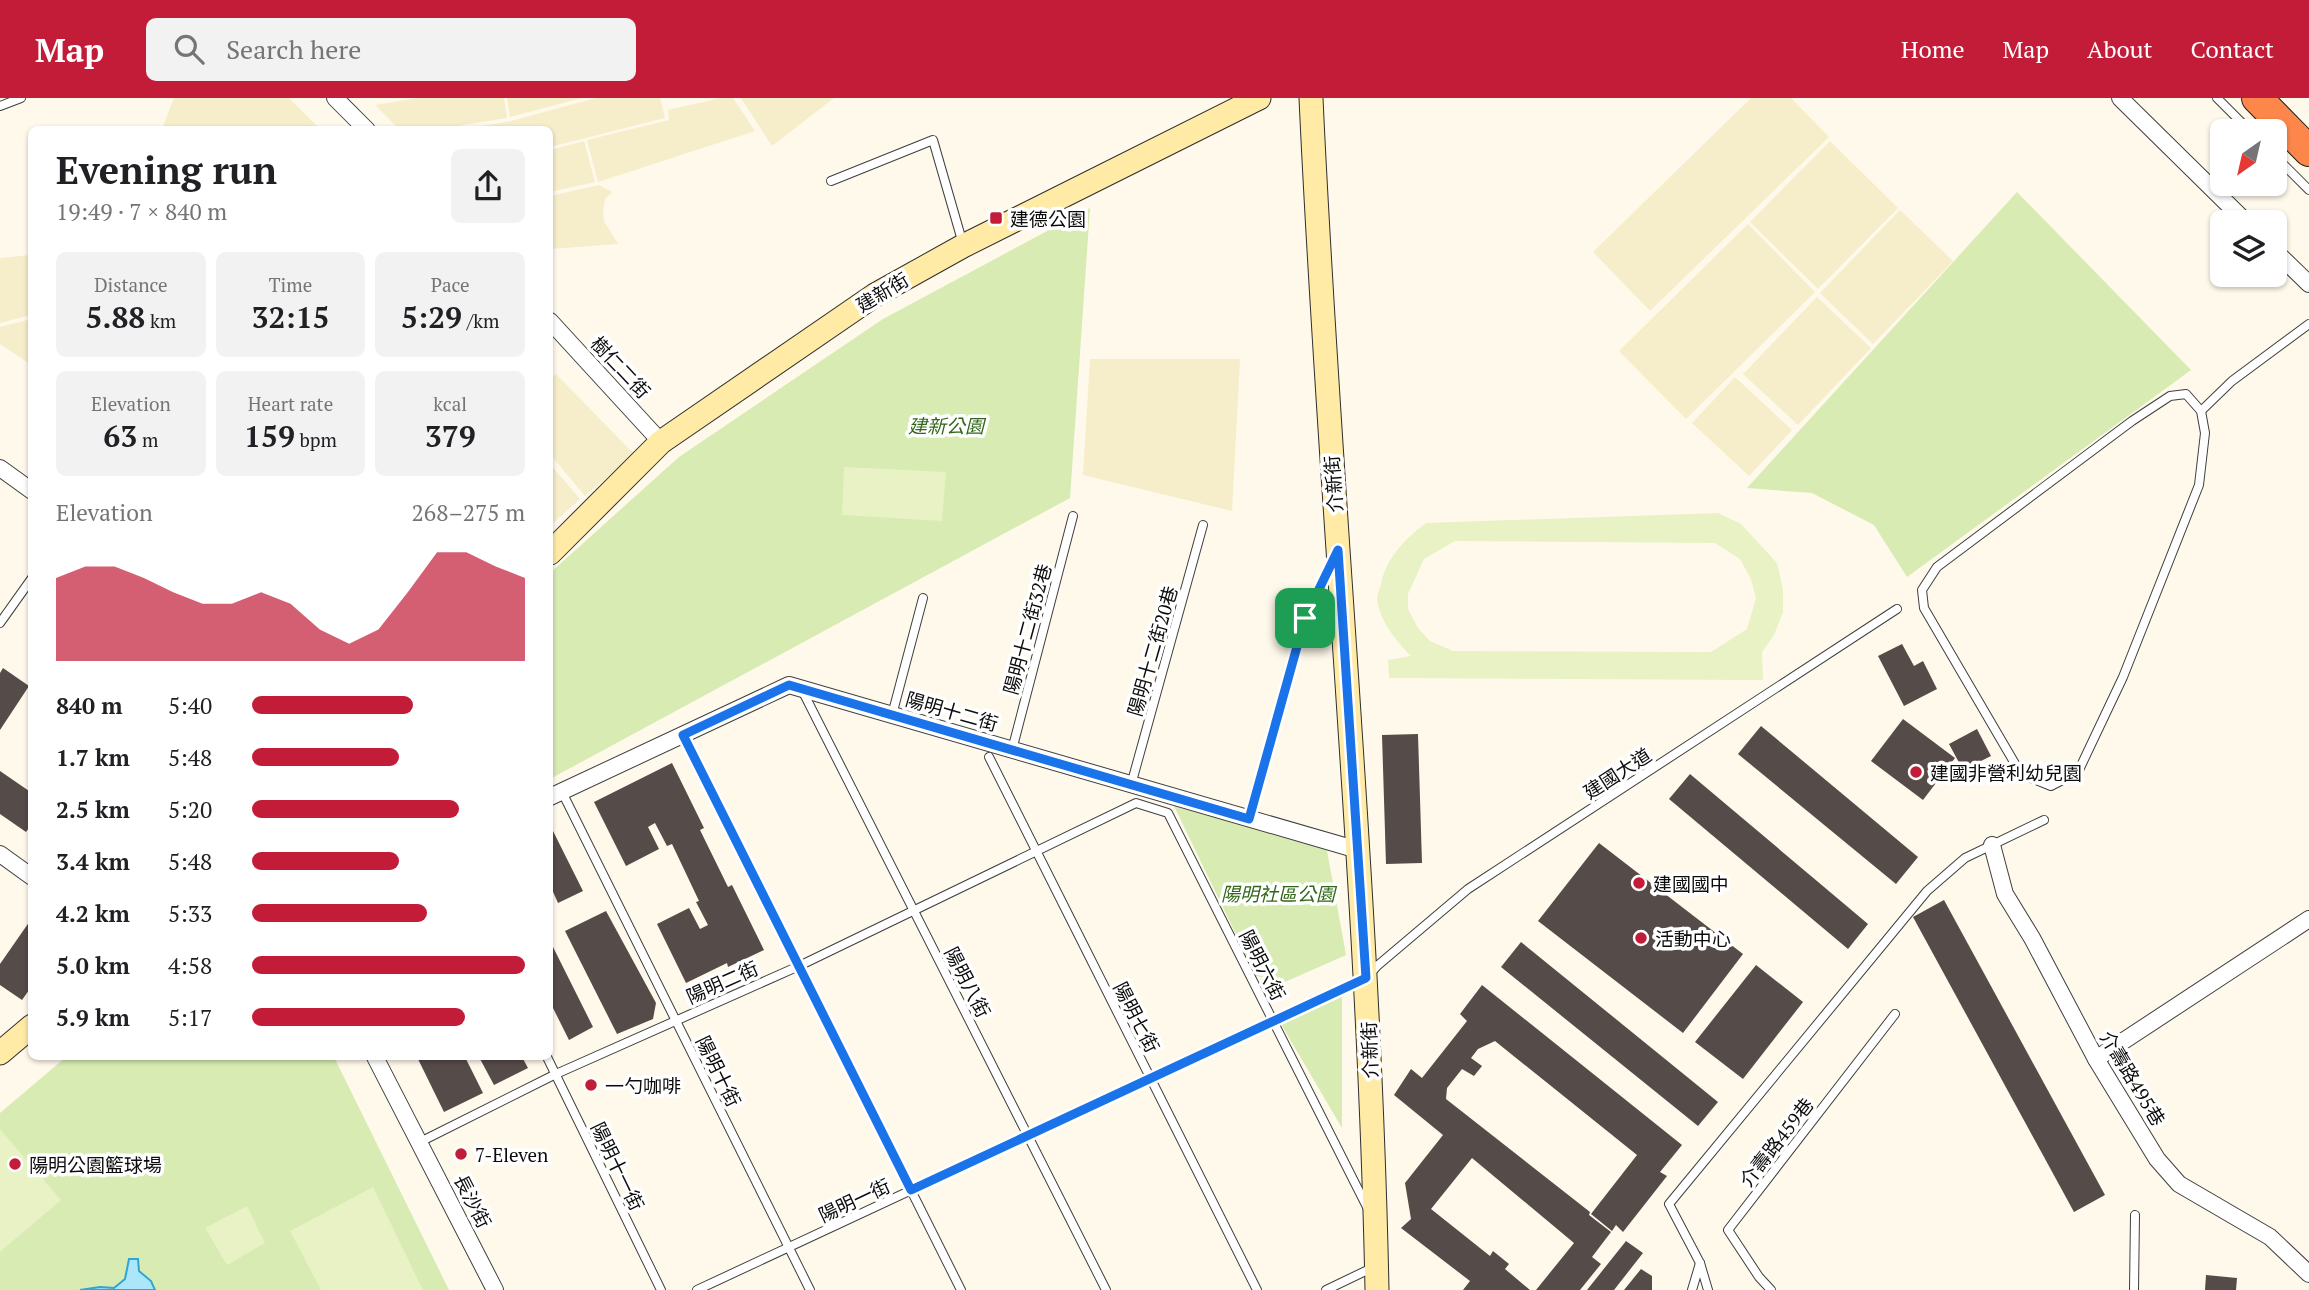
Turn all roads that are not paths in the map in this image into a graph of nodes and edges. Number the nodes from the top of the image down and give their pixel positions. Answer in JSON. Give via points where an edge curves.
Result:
{"nodes":[{"id":1,"x":21,"y":98,"type":"edge"},
{"id":2,"x":335,"y":98,"type":"edge"},
{"id":3,"x":1259,"y":98,"type":"edge"},
{"id":4,"x":1311,"y":98,"type":"edge"},
{"id":5,"x":2120,"y":98,"type":"edge"},
{"id":6,"x":2217,"y":98,"type":"edge"},
{"id":7,"x":2257,"y":98,"type":"edge"},
{"id":8,"x":0,"y":106,"type":"edge"},
{"id":9,"x":2238,"y":119,"type":"edge"},
{"id":10,"x":363,"y":126,"type":"edge"},
{"id":11,"x":2309,"y":150,"type":"edge"},
{"id":12,"x":2287,"y":168,"type":"edge"},
{"id":13,"x":831,"y":181,"type":"dead end"},
{"id":14,"x":2309,"y":190,"type":"edge"},
{"id":15,"x":2234,"y":210,"type":"edge"},
{"id":16,"x":964,"y":246,"type":"junction"},
{"id":17,"x":2287,"y":262,"type":"edge"},
{"id":18,"x":2309,"y":284,"type":"edge"},
{"id":19,"x":553,"y":324,"type":"edge"},
{"id":20,"x":2309,"y":324,"type":"edge"},
{"id":21,"x":2201,"y":411,"type":"junction"},
{"id":22,"x":662,"y":442,"type":"junction"},
{"id":23,"x":0,"y":468,"type":"edge"},
{"id":24,"x":28,"y":488,"type":"edge"},
{"id":25,"x":1073,"y":516,"type":"dead end"},
{"id":26,"x":1203,"y":525,"type":"dead end"},
{"id":27,"x":553,"y":550,"type":"edge"},
{"id":28,"x":1338,"y":550,"type":"junction"},
{"id":29,"x":28,"y":584,"type":"edge"},
{"id":30,"x":923,"y":598,"type":"dead end"},
{"id":31,"x":1896,"y":609,"type":"dead end"},
{"id":32,"x":0,"y":623,"type":"edge"},
{"id":33,"x":802,"y":689,"type":"junction"},
{"id":34,"x":892,"y":715,"type":"junction"},
{"id":35,"x":683,"y":735,"type":"junction"},
{"id":36,"x":1012,"y":750,"type":"junction"},
{"id":37,"x":989,"y":757,"type":"dead end"},
{"id":38,"x":1131,"y":785,"type":"junction"},
{"id":39,"x":555,"y":794,"type":"edge"},
{"id":40,"x":1151,"y":807,"type":"joint"},
{"id":41,"x":1249,"y":819,"type":"junction"},
{"id":42,"x":2044,"y":820,"type":"dead end"},
{"id":43,"x":1992,"y":845,"type":"junction"},
{"id":44,"x":1358,"y":849,"type":"junction"},
{"id":45,"x":1036,"y":851,"type":"junction"},
{"id":46,"x":0,"y":853,"type":"edge"},
{"id":47,"x":28,"y":875,"type":"edge"},
{"id":48,"x":914,"y":910,"type":"junction"},
{"id":49,"x":2309,"y":919,"type":"edge"},
{"id":50,"x":799,"y":966,"type":"junction"},
{"id":51,"x":1366,"y":978,"type":"junction"},
{"id":52,"x":1895,"y":1014,"type":"dead end"},
{"id":53,"x":677,"y":1020,"type":"junction"},
{"id":54,"x":1273,"y":1021,"type":"junction"},
{"id":55,"x":28,"y":1029,"type":"edge"},
{"id":56,"x":0,"y":1053,"type":"edge"},
{"id":57,"x":2096,"y":1059,"type":"junction"},
{"id":58,"x":377,"y":1060,"type":"edge"},
{"id":59,"x":549,"y":1060,"type":"edge"},
{"id":60,"x":556,"y":1074,"type":"junction"},
{"id":61,"x":1150,"y":1079,"type":"junction"},
{"id":62,"x":1028,"y":1136,"type":"junction"},
{"id":63,"x":420,"y":1142,"type":"junction"},
{"id":64,"x":911,"y":1190,"type":"junction"},
{"id":65,"x":2135,"y":1215,"type":"dead end"},
{"id":66,"x":1375,"y":1222,"type":"junction"},
{"id":67,"x":789,"y":1247,"type":"junction"},
{"id":68,"x":1700,"y":1263,"type":"junction"},
{"id":69,"x":1377,"y":1266,"type":"junction"},
{"id":70,"x":2309,"y":1274,"type":"edge"},
{"id":71,"x":495,"y":1290,"type":"edge"},
{"id":72,"x":661,"y":1290,"type":"edge"},
{"id":73,"x":697,"y":1290,"type":"edge"},
{"id":74,"x":810,"y":1290,"type":"edge"},
{"id":75,"x":961,"y":1290,"type":"edge"},
{"id":76,"x":1106,"y":1290,"type":"edge"},
{"id":77,"x":1257,"y":1290,"type":"edge"},
{"id":78,"x":1326,"y":1290,"type":"edge"},
{"id":79,"x":1377,"y":1290,"type":"edge"},
{"id":80,"x":1692,"y":1290,"type":"edge"},
{"id":81,"x":1708,"y":1290,"type":"edge"},
{"id":82,"x":1771,"y":1290,"type":"edge"},
{"id":83,"x":2134,"y":1290,"type":"edge"}],
"edges":[{"from":1,"to":8,"type":"lane"},
{"from":2,"to":10,"type":"street"},
{"from":3,"to":16,"type":"street","name":"建新街"},
{"from":4,"to":28,"type":"street","name":"介新街"},
{"from":5,"to":15,"type":"street"},
{"from":6,"to":9,"type":"lane"},
{"from":7,"to":11,"type":"highway"},
{"from":12,"to":14,"type":"lane"},
{"from":13,"to":16,"type":"lane","via":[[933,140]]},
{"from":16,"to":22,"type":"street","name":"建新街","via":[[875,295]]},
{"from":17,"to":18,"type":"street"},
{"from":19,"to":22,"type":"street","name":"樹仁二街"},
{"from":20,"to":21,"type":"lane","via":[[2232,381]]},
{"from":21,"to":21,"type":"lane","via":[[2186,394],[2170,396],[1937,567],[1922,590],[1924,608],[2021,774],[2051,786],[2078,772],[2123,677],[2199,485],[2205,433]]},
{"from":22,"to":27,"type":"street","name":"建新街"},
{"from":23,"to":24,"type":"street"},
{"from":25,"to":36,"type":"lane","name":"陽明十二街32巷"},
{"from":26,"to":38,"type":"lane","name":"陽明十二街20巷"},
{"from":28,"to":41,"type":"lane","via":[[1305,618]]},
{"from":28,"to":44,"type":"street","name":"介新街"},
{"from":29,"to":32,"type":"lane"},
{"from":30,"to":34,"type":"lane"},
{"from":31,"to":51,"type":"lane","name":"建國大道","via":[[1468,889]]},
{"from":33,"to":34,"type":"street","name":"陽明十二街"},
{"from":33,"to":35,"type":"street","name":"陽明十二街","via":[[789,685]]},
{"from":33,"to":48,"type":"lane","name":"陽明八街"},
{"from":34,"to":36,"type":"street","name":"陽明十二街"},
{"from":35,"to":39,"type":"street","name":"陽明十二街"},
{"from":35,"to":50,"type":"lane"},
{"from":36,"to":38,"type":"street","name":"陽明十二街"},
{"from":37,"to":45,"type":"lane","name":"陽明七街"},
{"from":38,"to":41,"type":"street","name":"陽明十二街"},
{"from":39,"to":53,"type":"lane","name":"陽明十街"},
{"from":40,"to":45,"type":"lane","name":"陽明二街","via":[[1136,803]]},
{"from":40,"to":54,"type":"lane","name":"陽明六街","via":[[1168,813]]},
{"from":41,"to":44,"type":"street","name":"陽明十二街"},
{"from":42,"to":43,"type":"lane"},
{"from":43,"to":57,"type":"street","name":"介壽路495巷","via":[[2004,894]]},
{"from":43,"to":68,"type":"lane","via":[[1965,858],[1927,891],[1669,1204]]},
{"from":44,"to":51,"type":"street","name":"介新街"},
{"from":45,"to":48,"type":"lane","name":"陽明二街"},
{"from":45,"to":61,"type":"lane","name":"陽明七街"},
{"from":46,"to":47,"type":"street"},
{"from":48,"to":50,"type":"lane","name":"陽明二街"},
{"from":48,"to":62,"type":"lane","name":"陽明八街"},
{"from":49,"to":57,"type":"street"},
{"from":50,"to":53,"type":"lane","name":"陽明二街"},
{"from":50,"to":64,"type":"lane"},
{"from":51,"to":54,"type":"lane","name":"陽明一街"},
{"from":51,"to":66,"type":"street","name":"介新街"},
{"from":52,"to":82,"type":"lane","name":"介壽路459巷","via":[[1728,1230]]},
{"from":53,"to":60,"type":"lane","name":"陽明二街"},
{"from":53,"to":67,"type":"lane","name":"陽明十街"},
{"from":54,"to":61,"type":"lane","name":"陽明一街"},
{"from":54,"to":66,"type":"lane","name":"陽明六街"},
{"from":55,"to":56,"type":"street"},
{"from":57,"to":70,"type":"street","name":"介壽路495巷","via":[[2157,1159],[2179,1184],[2270,1237]]},
{"from":58,"to":63,"type":"street","name":"長沙街"},
{"from":59,"to":60,"type":"lane","name":"陽明十一街"},
{"from":60,"to":63,"type":"lane","name":"陽明二街"},
{"from":60,"to":72,"type":"lane","name":"陽明十一街"},
{"from":61,"to":62,"type":"lane","name":"陽明一街"},
{"from":61,"to":77,"type":"lane","name":"陽明七街"},
{"from":62,"to":64,"type":"lane","name":"陽明一街"},
{"from":62,"to":76,"type":"lane","name":"陽明八街"},
{"from":63,"to":71,"type":"street","name":"長沙街"},
{"from":64,"to":67,"type":"lane","name":"陽明一街"},
{"from":64,"to":75,"type":"lane"},
{"from":65,"to":83,"type":"lane"},
{"from":66,"to":69,"type":"street","name":"介新街"},
{"from":67,"to":73,"type":"lane","name":"陽明一街"},
{"from":67,"to":74,"type":"lane","name":"陽明十街"},
{"from":68,"to":80,"type":"lane"},
{"from":68,"to":81,"type":"lane"},
{"from":69,"to":78,"type":"lane"},
{"from":69,"to":79,"type":"street","name":"介新街"}]}
